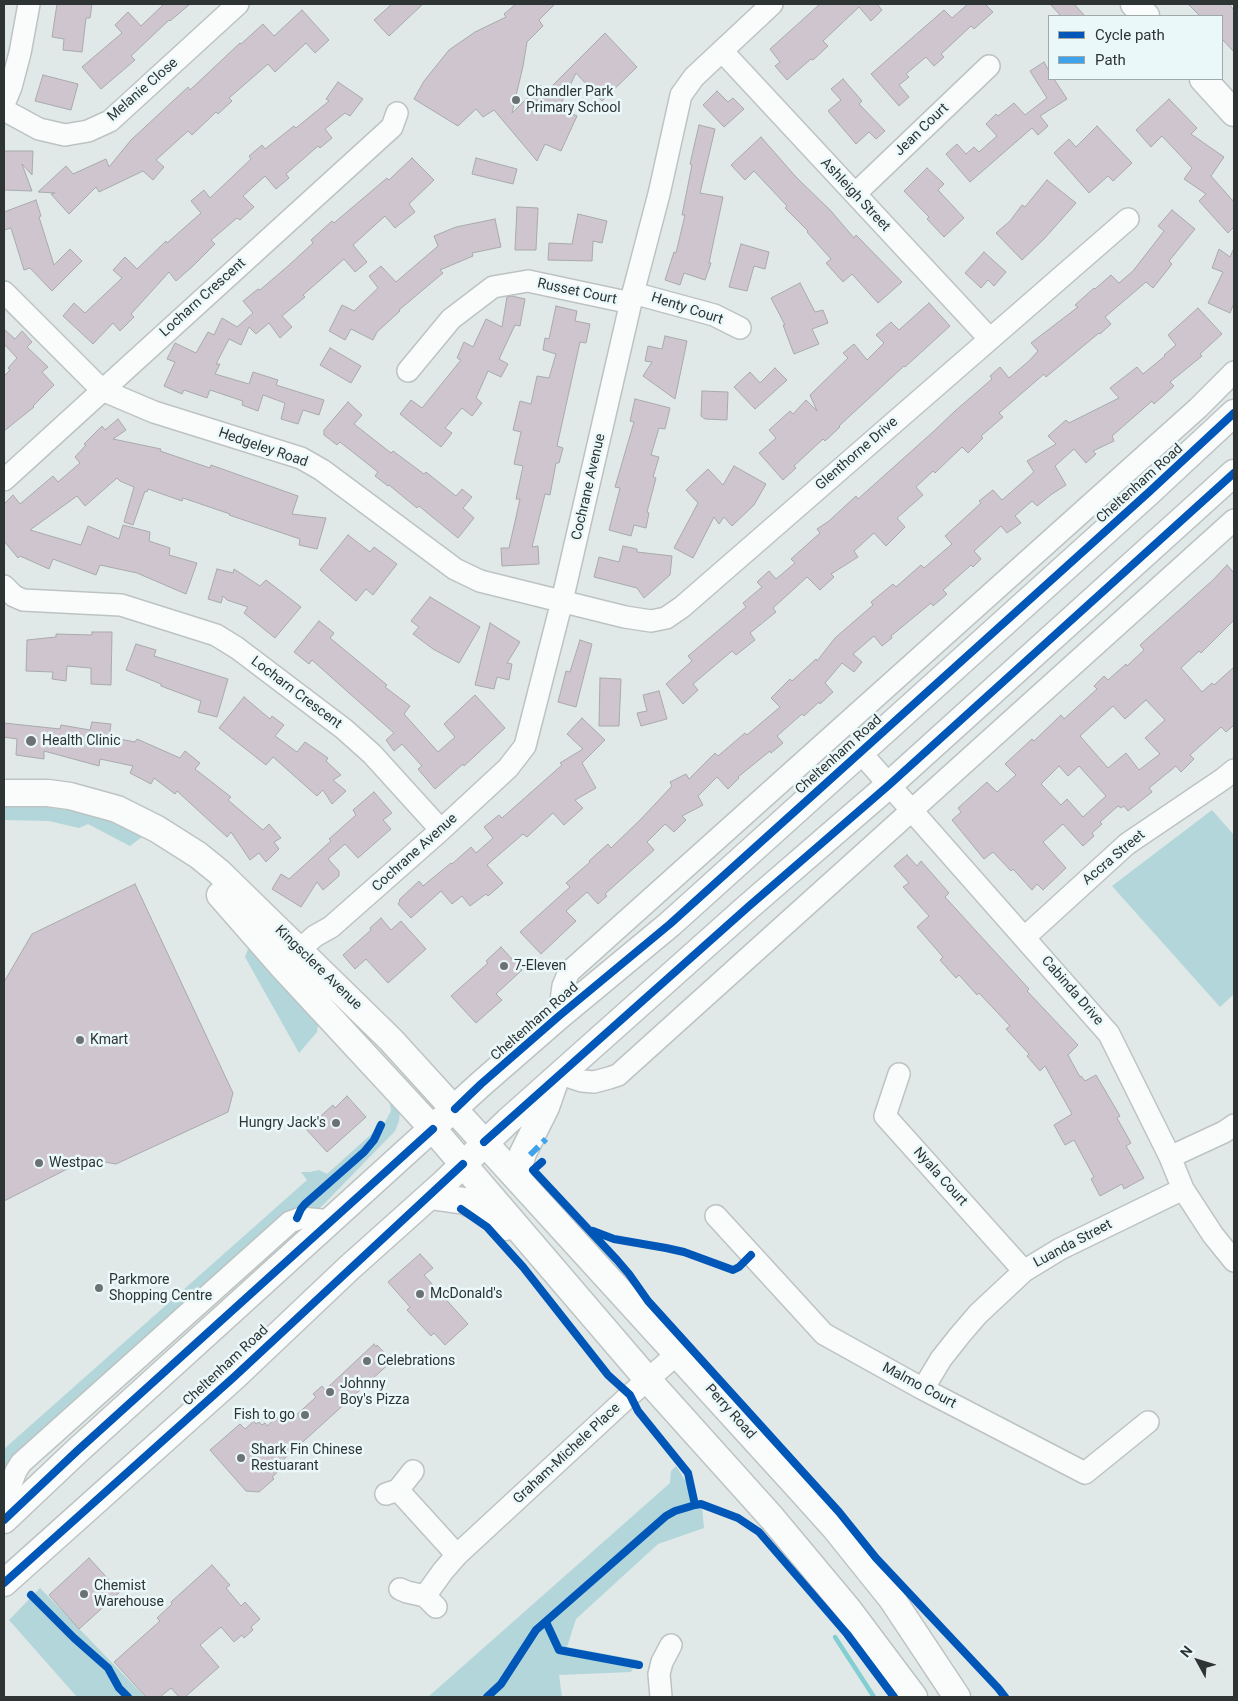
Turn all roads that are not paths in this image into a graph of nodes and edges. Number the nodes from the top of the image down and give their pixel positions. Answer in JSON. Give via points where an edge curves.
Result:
{"nodes":[{"id":1,"x":29,"y":4,"type":"edge"},
{"id":2,"x":238,"y":4,"type":"edge"},
{"id":3,"x":772,"y":4,"type":"edge"},
{"id":4,"x":1134,"y":4,"type":"edge"},
{"id":5,"x":1145,"y":15,"type":"edge"},
{"id":6,"x":722,"y":51,"type":"junction"},
{"id":7,"x":989,"y":66,"type":"dead end"},
{"id":8,"x":1204,"y":80,"type":"edge"},
{"id":9,"x":4,"y":104,"type":"edge"},
{"id":10,"x":4,"y":110,"type":"edge"},
{"id":11,"x":397,"y":113,"type":"dead end"},
{"id":12,"x":1234,"y":113,"type":"edge"},
{"id":13,"x":855,"y":194,"type":"junction"},
{"id":14,"x":1128,"y":219,"type":"dead end"},
{"id":15,"x":4,"y":292,"type":"edge"},
{"id":16,"x":632,"y":298,"type":"junction"},
{"id":17,"x":740,"y":328,"type":"dead end"},
{"id":18,"x":989,"y":338,"type":"junction"},
{"id":19,"x":408,"y":371,"type":"dead end"},
{"id":20,"x":1234,"y":372,"type":"edge"},
{"id":21,"x":102,"y":390,"type":"junction"},
{"id":22,"x":1234,"y":413,"type":"edge"},
{"id":23,"x":1234,"y":473,"type":"edge"},
{"id":24,"x":4,"y":480,"type":"edge"},
{"id":25,"x":1234,"y":520,"type":"edge"},
{"id":26,"x":4,"y":586,"type":"edge"},
{"id":27,"x":562,"y":601,"type":"junction"},
{"id":28,"x":861,"y":753,"type":"junction"},
{"id":29,"x":1234,"y":770,"type":"edge"},
{"id":30,"x":889,"y":785,"type":"junction"},
{"id":31,"x":4,"y":793,"type":"edge"},
{"id":32,"x":912,"y":811,"type":"junction"},
{"id":33,"x":441,"y":830,"type":"junction"},
{"id":34,"x":1025,"y":937,"type":"junction"},
{"id":35,"x":297,"y":959,"type":"junction"},
{"id":36,"x":367,"y":1016,"type":"junction"},
{"id":37,"x":559,"y":1016,"type":"junction"},
{"id":38,"x":346,"y":1034,"type":"junction"},
{"id":39,"x":899,"y":1074,"type":"dead end"},
{"id":40,"x":558,"y":1076,"type":"junction"},
{"id":41,"x":455,"y":1109,"type":"junction"},
{"id":42,"x":1234,"y":1125,"type":"edge"},
{"id":43,"x":433,"y":1129,"type":"junction"},
{"id":44,"x":484,"y":1142,"type":"junction"},
{"id":45,"x":1170,"y":1157,"type":"junction"},
{"id":46,"x":463,"y":1164,"type":"junction"},
{"id":47,"x":516,"y":1177,"type":"junction"},
{"id":48,"x":1183,"y":1189,"type":"junction"},
{"id":49,"x":430,"y":1196,"type":"junction"},
{"id":50,"x":716,"y":1216,"type":"dead end"},
{"id":51,"x":539,"y":1252,"type":"junction"},
{"id":52,"x":1234,"y":1262,"type":"edge"},
{"id":53,"x":1024,"y":1271,"type":"junction"},
{"id":54,"x":677,"y":1354,"type":"junction"},
{"id":55,"x":648,"y":1380,"type":"junction"},
{"id":56,"x":923,"y":1389,"type":"junction"},
{"id":57,"x":1148,"y":1422,"type":"dead end"},
{"id":58,"x":413,"y":1471,"type":"dead end"},
{"id":59,"x":7,"y":1517,"type":"edge"},
{"id":60,"x":458,"y":1554,"type":"junction"},
{"id":61,"x":4,"y":1583,"type":"edge"},
{"id":62,"x":400,"y":1589,"type":"dead end"},
{"id":63,"x":671,"y":1645,"type":"dead end"},
{"id":64,"x":661,"y":1697,"type":"edge"},
{"id":65,"x":914,"y":1697,"type":"edge"},
{"id":66,"x":958,"y":1697,"type":"edge"}],
"edges":[{"from":1,"to":9,"type":"street","via":[[20,53]]},
{"from":2,"to":10,"type":"street","name":"Melanie Close","via":[[110,121],[64,135],[40,129]]},
{"from":3,"to":6,"type":"street","name":"Cochrane Avenue"},
{"from":4,"to":5,"type":"main road"},
{"from":6,"to":13,"type":"street","name":"Ashleigh Street"},
{"from":6,"to":16,"type":"street","name":"Cochrane Avenue","via":[[694,77],[681,95]]},
{"from":7,"to":13,"type":"street","name":"Jean Court"},
{"from":8,"to":12,"type":"main road"},
{"from":11,"to":21,"type":"street","name":"Locharn Crescent","via":[[392,127]]},
{"from":13,"to":18,"type":"street","name":"Ashleigh Street"},
{"from":14,"to":18,"type":"street","name":"Glenthorne Drive"},
{"from":15,"to":21,"type":"street","name":"Hedgeley Road"},
{"from":16,"to":17,"type":"street","name":"Henty Court","via":[[714,315]]},
{"from":16,"to":19,"type":"street","name":"Russet Court","via":[[528,281],[493,287],[451,319]]},
{"from":16,"to":27,"type":"street","name":"Cochrane Avenue"},
{"from":18,"to":27,"type":"street","name":"Glenthorne Drive","via":[[666,618],[650,621],[625,617]]},
{"from":20,"to":37,"type":"street","name":"Cheltenham Road","via":[[1198,408],[569,972]]},
{"from":21,"to":24,"type":"street","name":"Locharn Crescent"},
{"from":21,"to":27,"type":"street","name":"Hedgeley Road","via":[[154,412],[302,458],[455,569],[480,580]]},
{"from":22,"to":28,"type":"main road","name":"Cheltenham Road"},
{"from":23,"to":30,"type":"main road","name":"Cheltenham Road"},
{"from":25,"to":32,"type":"street"},
{"from":26,"to":33,"type":"street","name":"Locharn Crescent","via":[[23,600],[121,605],[216,635],[358,741]]},
{"from":27,"to":33,"type":"street","name":"Cochrane Avenue","via":[[525,746],[508,768]]},
{"from":28,"to":30,"type":"street","name":"Cabinda Drive"},
{"from":28,"to":37,"type":"main road","name":"Cheltenham Road","via":[[655,937]]},
{"from":29,"to":34,"type":"street","name":"Accra Street","via":[[1126,844]]},
{"from":30,"to":32,"type":"street","name":"Cabinda Drive"},
{"from":30,"to":40,"type":"main road","name":"Cheltenham Road"},
{"from":31,"to":35,"type":"main road","name":"Kingsclere Avenue","via":[[48,792],[70,796],[117,809],[141,820],[171,838]]},
{"from":32,"to":34,"type":"street","name":"Cabinda Drive"},
{"from":32,"to":40,"type":"street","via":[[618,1075],[594,1082]]},
{"from":33,"to":35,"type":"street","name":"Cochrane Avenue","via":[[331,927],[319,950]]},
{"from":34,"to":45,"type":"street","name":"Cabinda Drive","via":[[1109,1034]]},
{"from":35,"to":36,"type":"main road","name":"Kingsclere Avenue"},
{"from":35,"to":38,"type":"main road","name":"Kingsclere Avenue"},
{"from":36,"to":38,"type":"main road"},
{"from":36,"to":41,"type":"main road","name":"Kingsclere Avenue"},
{"from":37,"to":41,"type":"main road","name":"Cheltenham Road"},
{"from":38,"to":43,"type":"main road","name":"Kingsclere Avenue"},
{"from":39,"to":53,"type":"street","name":"Nyala Court","via":[[885,1116]]},
{"from":40,"to":44,"type":"main road","name":"Cheltenham Road"},
{"from":40,"to":47,"type":"main road"},
{"from":41,"to":43,"type":"main road","name":"Cheltenham Road"},
{"from":41,"to":44,"type":"main road","name":"Kingsclere Avenue"},
{"from":42,"to":45,"type":"street"},
{"from":43,"to":46,"type":"main road","name":"Kingsclere Avenue"},
{"from":43,"to":59,"type":"main road","name":"Cheltenham Road"},
{"from":44,"to":46,"type":"main road","name":"Cheltenham Road"},
{"from":44,"to":47,"type":"main road","name":"Perry Road"},
{"from":45,"to":48,"type":"street","name":"Cabinda Drive"},
{"from":46,"to":49,"type":"main road","name":"Cheltenham Road"},
{"from":46,"to":51,"type":"main road"},
{"from":47,"to":54,"type":"main road","name":"Perry Road"},
{"from":48,"to":52,"type":"street","name":"Cabinda Drive"},
{"from":48,"to":53,"type":"street","name":"Luanda Street","via":[[1060,1249]]},
{"from":49,"to":51,"type":"main road","via":[[465,1201],[495,1218]]},
{"from":49,"to":61,"type":"main road","name":"Cheltenham Road"},
{"from":50,"to":56,"type":"street","name":"Malmo Court","via":[[824,1334]]},
{"from":51,"to":55,"type":"main road"},
{"from":53,"to":56,"type":"street","name":"Luanda Street","via":[[960,1335]]},
{"from":54,"to":55,"type":"street","name":"Graham-Michele Place"},
{"from":54,"to":66,"type":"main road","name":"Perry Road","via":[[860,1559],[892,1599]]},
{"from":55,"to":60,"type":"street","name":"Graham-Michele Place"},
{"from":55,"to":65,"type":"main road","via":[[804,1556]]},
{"from":56,"to":57,"type":"street","name":"Malmo Court","via":[[1085,1473]]},
{"from":58,"to":60,"type":"street","via":[[392,1492]]},
{"from":60,"to":62,"type":"street","name":"Graham-Michele Place","via":[[443,1571],[431,1602]]},
{"from":63,"to":64,"type":"street","via":[[659,1674]]}]}
